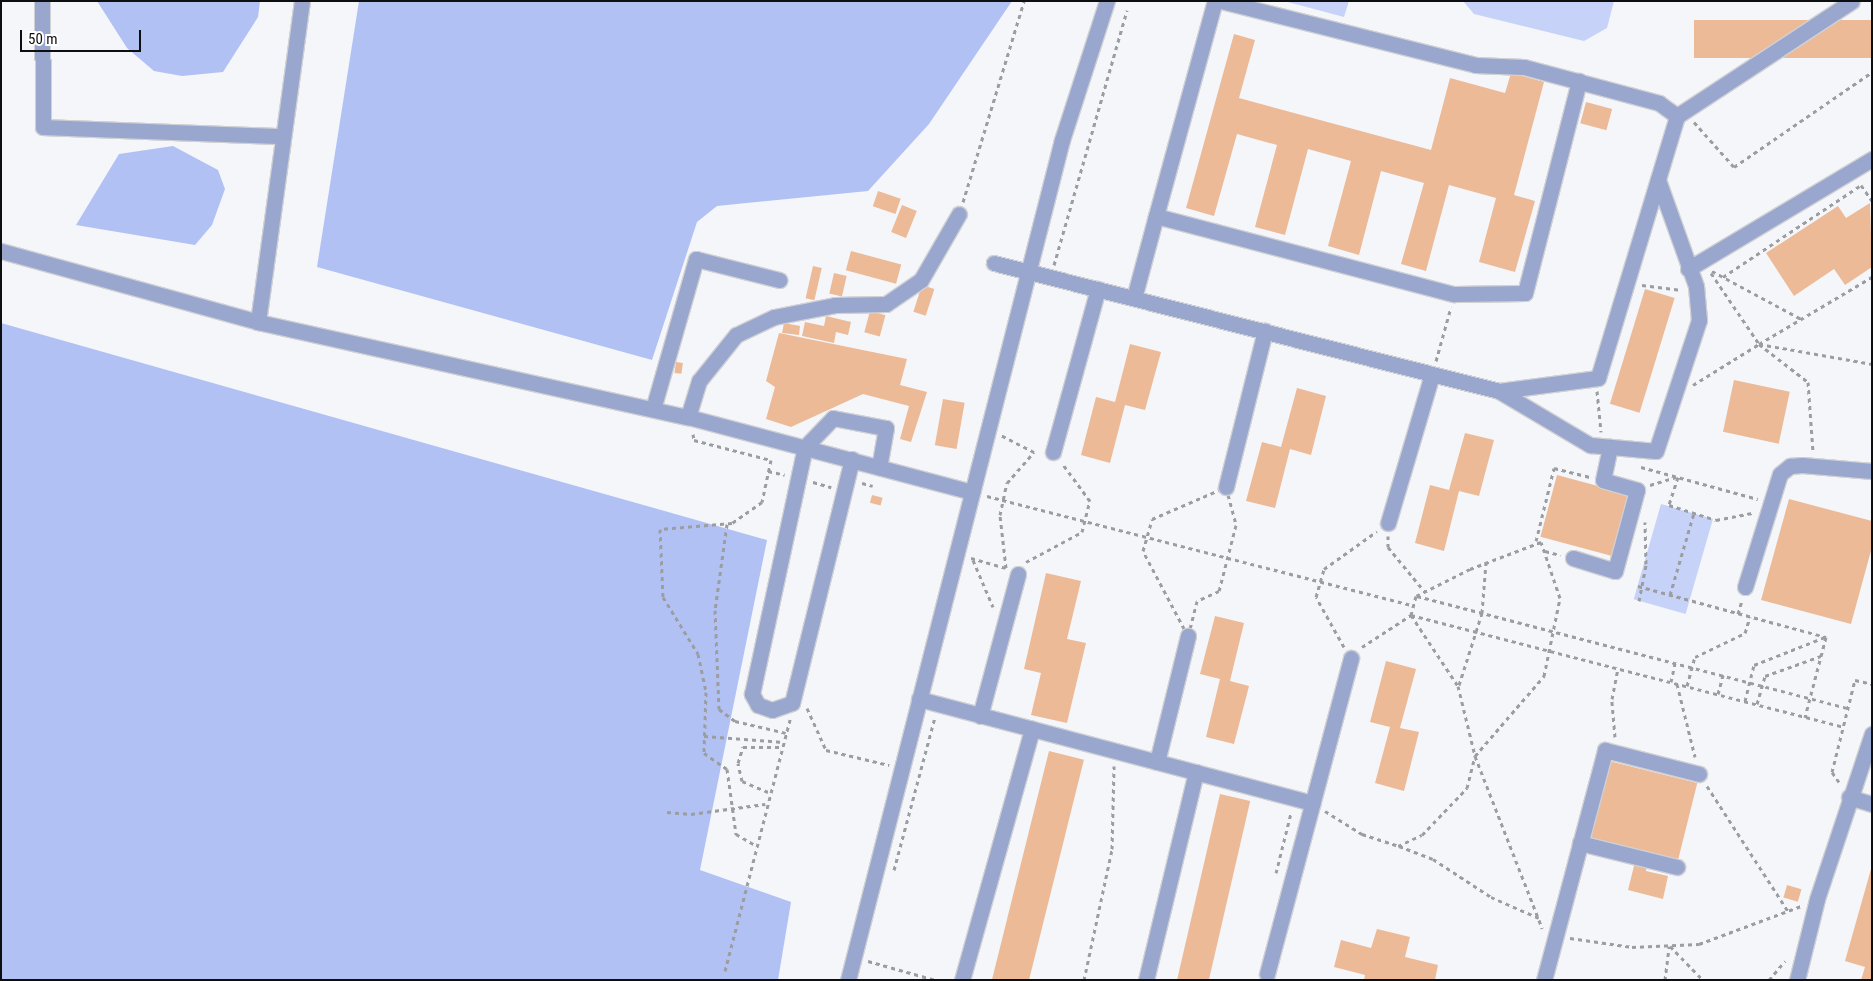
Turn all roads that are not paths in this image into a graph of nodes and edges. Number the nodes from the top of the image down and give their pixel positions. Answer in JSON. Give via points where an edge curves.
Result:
{"nodes":[{"id":1,"x":42,"y":1,"type":"edge"},
{"id":2,"x":302,"y":1,"type":"edge"},
{"id":3,"x":1107,"y":1,"type":"edge"},
{"id":4,"x":1215,"y":1,"type":"edge"},
{"id":5,"x":1221,"y":1,"type":"edge"},
{"id":6,"x":1852,"y":1,"type":"edge"},
{"id":7,"x":1579,"y":82,"type":"junction"},
{"id":8,"x":1681,"y":114,"type":"junction"},
{"id":9,"x":282,"y":136,"type":"junction"},
{"id":10,"x":1872,"y":159,"type":"edge"},
{"id":11,"x":1658,"y":180,"type":"junction"},
{"id":12,"x":959,"y":214,"type":"road end"},
{"id":13,"x":1156,"y":216,"type":"junction"},
{"id":14,"x":1,"y":251,"type":"edge"},
{"id":15,"x":994,"y":263,"type":"dead end"},
{"id":16,"x":1688,"y":269,"type":"junction"},
{"id":17,"x":1032,"y":272,"type":"junction"},
{"id":18,"x":779,"y":280,"type":"dead end"},
{"id":19,"x":1098,"y":289,"type":"junction"},
{"id":20,"x":1134,"y":298,"type":"junction"},
{"id":21,"x":258,"y":322,"type":"junction"},
{"id":22,"x":1265,"y":331,"type":"junction"},
{"id":23,"x":1432,"y":374,"type":"junction"},
{"id":24,"x":1499,"y":391,"type":"junction"},
{"id":25,"x":653,"y":409,"type":"junction"},
{"id":26,"x":688,"y":417,"type":"junction"},
{"id":27,"x":805,"y":447,"type":"junction"},
{"id":28,"x":1610,"y":447,"type":"junction"},
{"id":29,"x":1053,"y":452,"type":"road end"},
{"id":30,"x":852,"y":459,"type":"junction"},
{"id":31,"x":879,"y":467,"type":"junction"},
{"id":32,"x":1872,"y":471,"type":"edge"},
{"id":33,"x":1226,"y":487,"type":"road end"},
{"id":34,"x":972,"y":492,"type":"junction"},
{"id":35,"x":1388,"y":523,"type":"road end"},
{"id":36,"x":1573,"y":558,"type":"dead end"},
{"id":37,"x":1012,"y":571,"type":"road end"},
{"id":38,"x":1745,"y":587,"type":"dead end"},
{"id":39,"x":1188,"y":636,"type":"road end"},
{"id":40,"x":1351,"y":658,"type":"road end"},
{"id":41,"x":918,"y":699,"type":"junction"},
{"id":42,"x":980,"y":716,"type":"junction"},
{"id":43,"x":1032,"y":729,"type":"junction"},
{"id":44,"x":1872,"y":734,"type":"edge"},
{"id":45,"x":1157,"y":762,"type":"junction"},
{"id":46,"x":1196,"y":772,"type":"junction"},
{"id":47,"x":1699,"y":774,"type":"road end"},
{"id":48,"x":1849,"y":797,"type":"junction"},
{"id":49,"x":1312,"y":803,"type":"junction"},
{"id":50,"x":1872,"y":804,"type":"edge"},
{"id":51,"x":1580,"y":843,"type":"junction"},
{"id":52,"x":1677,"y":867,"type":"dead end"},
{"id":53,"x":1267,"y":974,"type":"dead end"},
{"id":54,"x":848,"y":980,"type":"edge"},
{"id":55,"x":962,"y":980,"type":"edge"},
{"id":56,"x":1146,"y":980,"type":"edge"},
{"id":57,"x":1544,"y":980,"type":"edge"},
{"id":58,"x":1797,"y":980,"type":"edge"}],
"edges":[{"from":1,"to":9,"type":"street","via":[[43,127]]},
{"from":2,"to":9,"type":"street"},
{"from":3,"to":17,"type":"street","via":[[1062,140]]},
{"from":4,"to":13,"type":"street"},
{"from":5,"to":7,"type":"street","via":[[1474,65],[1524,67]]},
{"from":6,"to":8,"type":"street"},
{"from":7,"to":8,"type":"street","via":[[1659,103]]},
{"from":7,"to":13,"type":"street","via":[[1525,293],[1454,294]]},
{"from":8,"to":11,"type":"street"},
{"from":9,"to":21,"type":"street"},
{"from":10,"to":16,"type":"street","via":[[1705,264]]},
{"from":11,"to":16,"type":"street"},
{"from":11,"to":24,"type":"street","via":[[1598,378]]},
{"from":12,"to":26,"type":"street","via":[[921,280],[886,304],[835,305],[774,318],[736,335],[699,381]]},
{"from":13,"to":20,"type":"street"},
{"from":14,"to":21,"type":"street"},
{"from":15,"to":17,"type":"street"},
{"from":16,"to":28,"type":"street","via":[[1696,286],[1699,320],[1656,451]]},
{"from":17,"to":19,"type":"street"},
{"from":17,"to":34,"type":"street"},
{"from":18,"to":25,"type":"street","via":[[696,259]]},
{"from":19,"to":20,"type":"street"},
{"from":19,"to":29,"type":"street"},
{"from":20,"to":22,"type":"street"},
{"from":21,"to":25,"type":"street"},
{"from":22,"to":23,"type":"street"},
{"from":22,"to":33,"type":"street"},
{"from":23,"to":24,"type":"street"},
{"from":23,"to":35,"type":"street"},
{"from":24,"to":28,"type":"street","via":[[1590,445]]},
{"from":25,"to":26,"type":"street"},
{"from":26,"to":27,"type":"street"},
{"from":27,"to":30,"type":"street"},
{"from":27,"to":30,"type":"street","via":[[752,694],[758,706],[782,708],[792,702]]},
{"from":27,"to":31,"type":"street","via":[[833,418],[886,428]]},
{"from":28,"to":36,"type":"street","via":[[1603,480],[1637,490],[1615,571]]},
{"from":30,"to":31,"type":"street"},
{"from":31,"to":34,"type":"street"},
{"from":32,"to":38,"type":"street","via":[[1790,466],[1774,483]]},
{"from":34,"to":41,"type":"street"},
{"from":37,"to":42,"type":"street","via":[[1003,630]]},
{"from":39,"to":45,"type":"street"},
{"from":40,"to":49,"type":"street"},
{"from":41,"to":42,"type":"street"},
{"from":41,"to":54,"type":"street"},
{"from":42,"to":43,"type":"street"},
{"from":43,"to":45,"type":"street"},
{"from":43,"to":55,"type":"street"},
{"from":44,"to":48,"type":"street","via":[[1857,787]]},
{"from":45,"to":46,"type":"street"},
{"from":46,"to":49,"type":"street"},
{"from":46,"to":56,"type":"street"},
{"from":47,"to":51,"type":"street","via":[[1605,750]]},
{"from":48,"to":50,"type":"street"},
{"from":48,"to":58,"type":"street","via":[[1817,898]]},
{"from":49,"to":53,"type":"street"},
{"from":51,"to":52,"type":"street"},
{"from":51,"to":57,"type":"street"}]}
